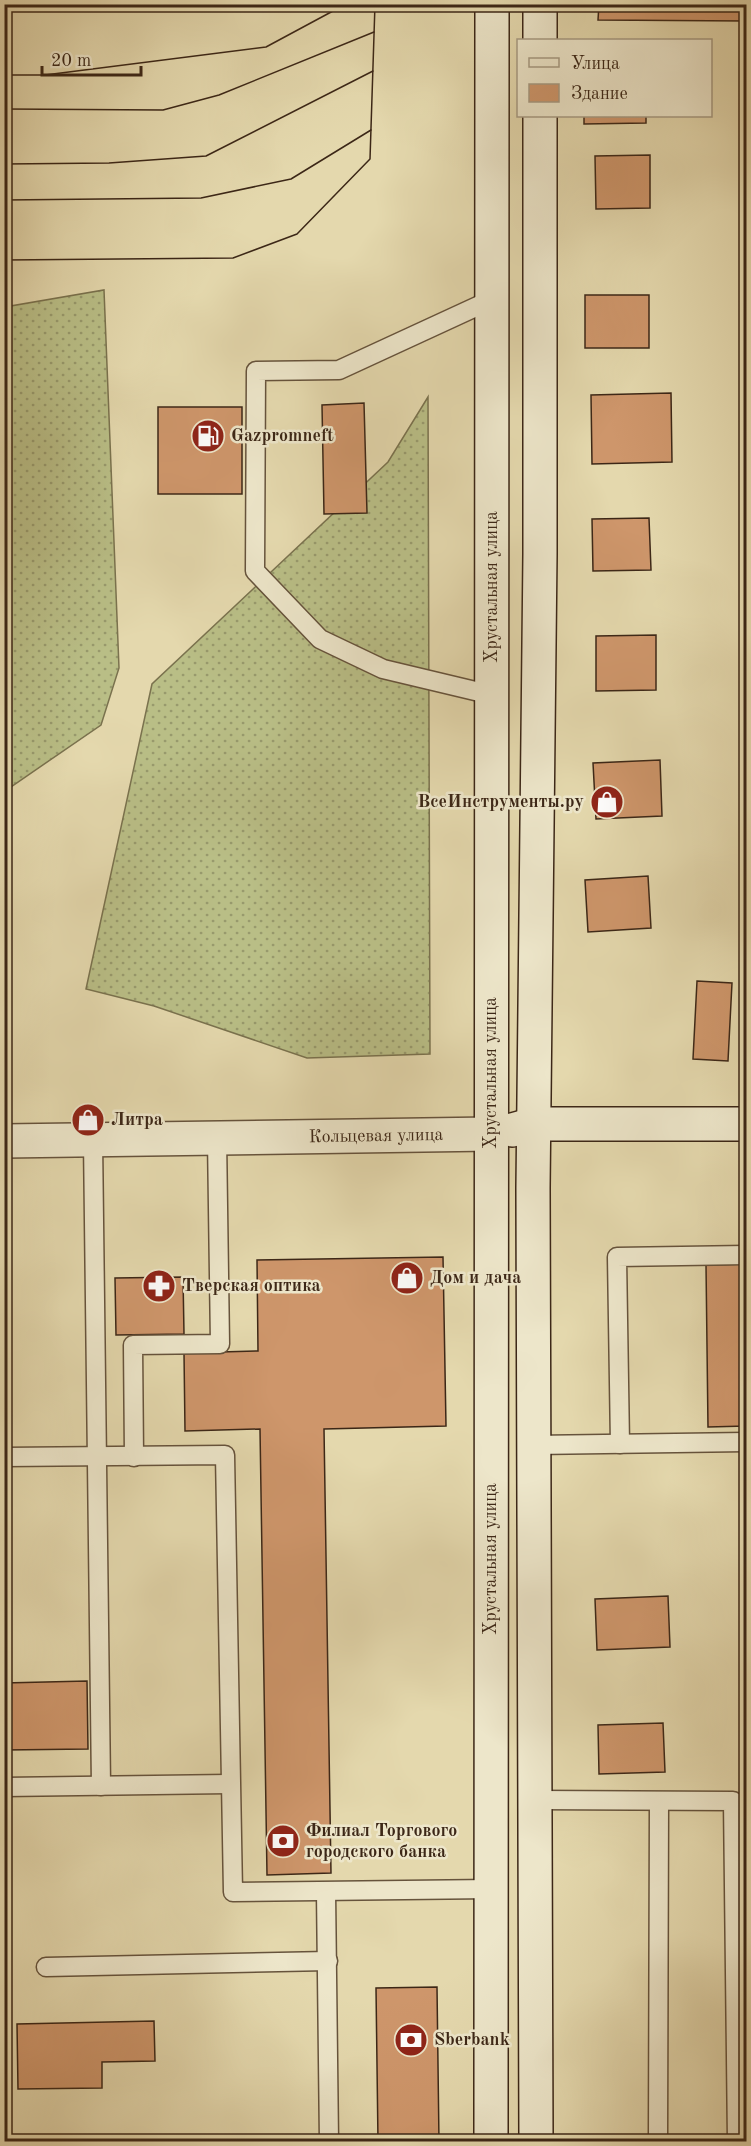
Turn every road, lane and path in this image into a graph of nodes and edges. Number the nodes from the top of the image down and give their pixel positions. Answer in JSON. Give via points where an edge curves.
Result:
{"nodes":[{"id":1,"x":492,"y":4,"type":"edge"},
{"id":2,"x":540,"y":4,"type":"edge"},
{"id":3,"x":540,"y":39,"type":"edge"},
{"id":4,"x":540,"y":117,"type":"edge"},
{"id":5,"x":493,"y":299,"type":"junction"},
{"id":6,"x":492,"y":695,"type":"junction"},
{"id":7,"x":534,"y":1124,"type":"junction"},
{"id":8,"x":747,"y":1124,"type":"edge"},
{"id":9,"x":490,"y":1134,"type":"junction"},
{"id":10,"x":217,"y":1138,"type":"junction"},
{"id":11,"x":93,"y":1140,"type":"junction"},
{"id":12,"x":4,"y":1141,"type":"edge"},
{"id":13,"x":747,"y":1255,"type":"edge"},
{"id":14,"x":747,"y":1442,"type":"edge"},
{"id":15,"x":620,"y":1444,"type":"junction"},
{"id":16,"x":534,"y":1445,"type":"junction"},
{"id":17,"x":4,"y":1457,"type":"edge"},
{"id":18,"x":134,"y":1457,"type":"junction"},
{"id":19,"x":97,"y":1458,"type":"junction"},
{"id":20,"x":229,"y":1784,"type":"junction"},
{"id":21,"x":101,"y":1786,"type":"junction"},
{"id":22,"x":4,"y":1787,"type":"edge"},
{"id":23,"x":536,"y":1800,"type":"junction"},
{"id":24,"x":658,"y":1802,"type":"junction"},
{"id":25,"x":490,"y":1888,"type":"junction"},
{"id":26,"x":326,"y":1892,"type":"junction"},
{"id":27,"x":327,"y":1961,"type":"junction"},
{"id":28,"x":46,"y":1968,"type":"dead end"},
{"id":29,"x":329,"y":2142,"type":"edge"},
{"id":30,"x":490,"y":2142,"type":"edge"},
{"id":31,"x":536,"y":2142,"type":"edge"},
{"id":32,"x":658,"y":2142,"type":"edge"},
{"id":33,"x":737,"y":2142,"type":"edge"}],
"edges":[{"from":1,"to":5,"type":"main road","name":"Хрустальная улица"},
{"from":2,"to":3,"type":"main road"},
{"from":4,"to":7,"type":"main road"},
{"from":5,"to":6,"type":"main road","name":"Хрустальная улица"},
{"from":5,"to":6,"type":"lane","via":[[339,370],[256,371],[255,571],[320,639],[383,669]]},
{"from":6,"to":9,"type":"main road","name":"Хрустальная улица"},
{"from":7,"to":8,"type":"main road","name":"Кольцевая улица"},
{"from":7,"to":9,"type":"main road","name":"Кольцевая улица"},
{"from":7,"to":16,"type":"main road"},
{"from":9,"to":10,"type":"main road","name":"Кольцевая улица"},
{"from":9,"to":25,"type":"main road","name":"Хрустальная улица"},
{"from":10,"to":11,"type":"main road","name":"Кольцевая улица"},
{"from":10,"to":18,"type":"lane","via":[[220,1344],[133,1345]]},
{"from":11,"to":12,"type":"main road","name":"Кольцевая улица"},
{"from":11,"to":19,"type":"lane"},
{"from":13,"to":15,"type":"lane","via":[[617,1257]]},
{"from":14,"to":15,"type":"lane"},
{"from":15,"to":16,"type":"lane"},
{"from":16,"to":23,"type":"main road"},
{"from":17,"to":19,"type":"lane"},
{"from":18,"to":19,"type":"lane"},
{"from":18,"to":20,"type":"lane","via":[[225,1455]]},
{"from":19,"to":21,"type":"lane"},
{"from":20,"to":21,"type":"lane"},
{"from":20,"to":26,"type":"lane","via":[[233,1892]]},
{"from":21,"to":22,"type":"lane"},
{"from":23,"to":24,"type":"lane"},
{"from":23,"to":31,"type":"main road"},
{"from":24,"to":32,"type":"lane"},
{"from":24,"to":33,"type":"lane","via":[[734,1801]]},
{"from":25,"to":26,"type":"lane"},
{"from":25,"to":30,"type":"main road","name":"Хрустальная улица"},
{"from":26,"to":27,"type":"lane"},
{"from":27,"to":28,"type":"lane"},
{"from":27,"to":29,"type":"lane"}]}
